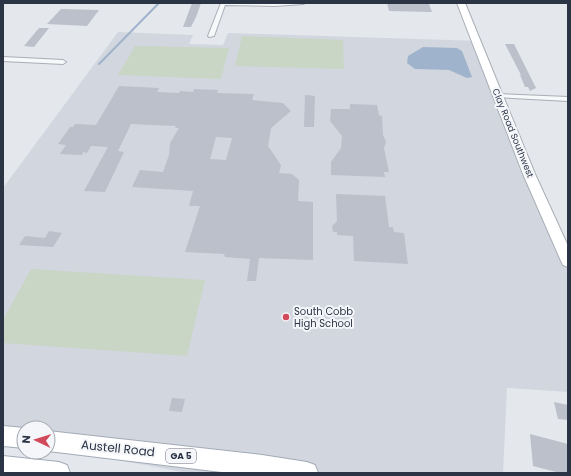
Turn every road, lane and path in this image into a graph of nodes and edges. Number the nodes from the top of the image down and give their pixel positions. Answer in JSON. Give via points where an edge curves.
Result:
{"nodes":[{"id":1,"x":223,"y":3,"type":"edge"},
{"id":2,"x":303,"y":3,"type":"edge"},
{"id":3,"x":461,"y":3,"type":"edge"},
{"id":4,"x":211,"y":36,"type":"dead end"},
{"id":5,"x":3,"y":59,"type":"edge"},
{"id":6,"x":63,"y":62,"type":"dead end"},
{"id":7,"x":497,"y":96,"type":"junction"},
{"id":8,"x":568,"y":99,"type":"edge"},
{"id":9,"x":568,"y":261,"type":"edge"},
{"id":10,"x":3,"y":436,"type":"edge"},
{"id":11,"x":16,"y":437,"type":"edge"},
{"id":12,"x":56,"y":442,"type":"edge"},
{"id":13,"x":3,"y":467,"type":"edge"},
{"id":14,"x":59,"y":473,"type":"edge"},
{"id":15,"x":307,"y":473,"type":"edge"}],
"edges":[{"from":1,"to":2,"type":"street"},
{"from":1,"to":4,"type":"street"},
{"from":3,"to":7,"type":"street","name":"Clay Road Southwest"},
{"from":5,"to":6,"type":"street"},
{"from":7,"to":8,"type":"street"},
{"from":7,"to":9,"type":"street","name":"Clay Road Southwest"},
{"from":10,"to":11,"type":"main road"},
{"from":12,"to":15,"type":"main road","name":"Austell Road","number":"GA 5"},
{"from":13,"to":14,"type":"main road"}]}
